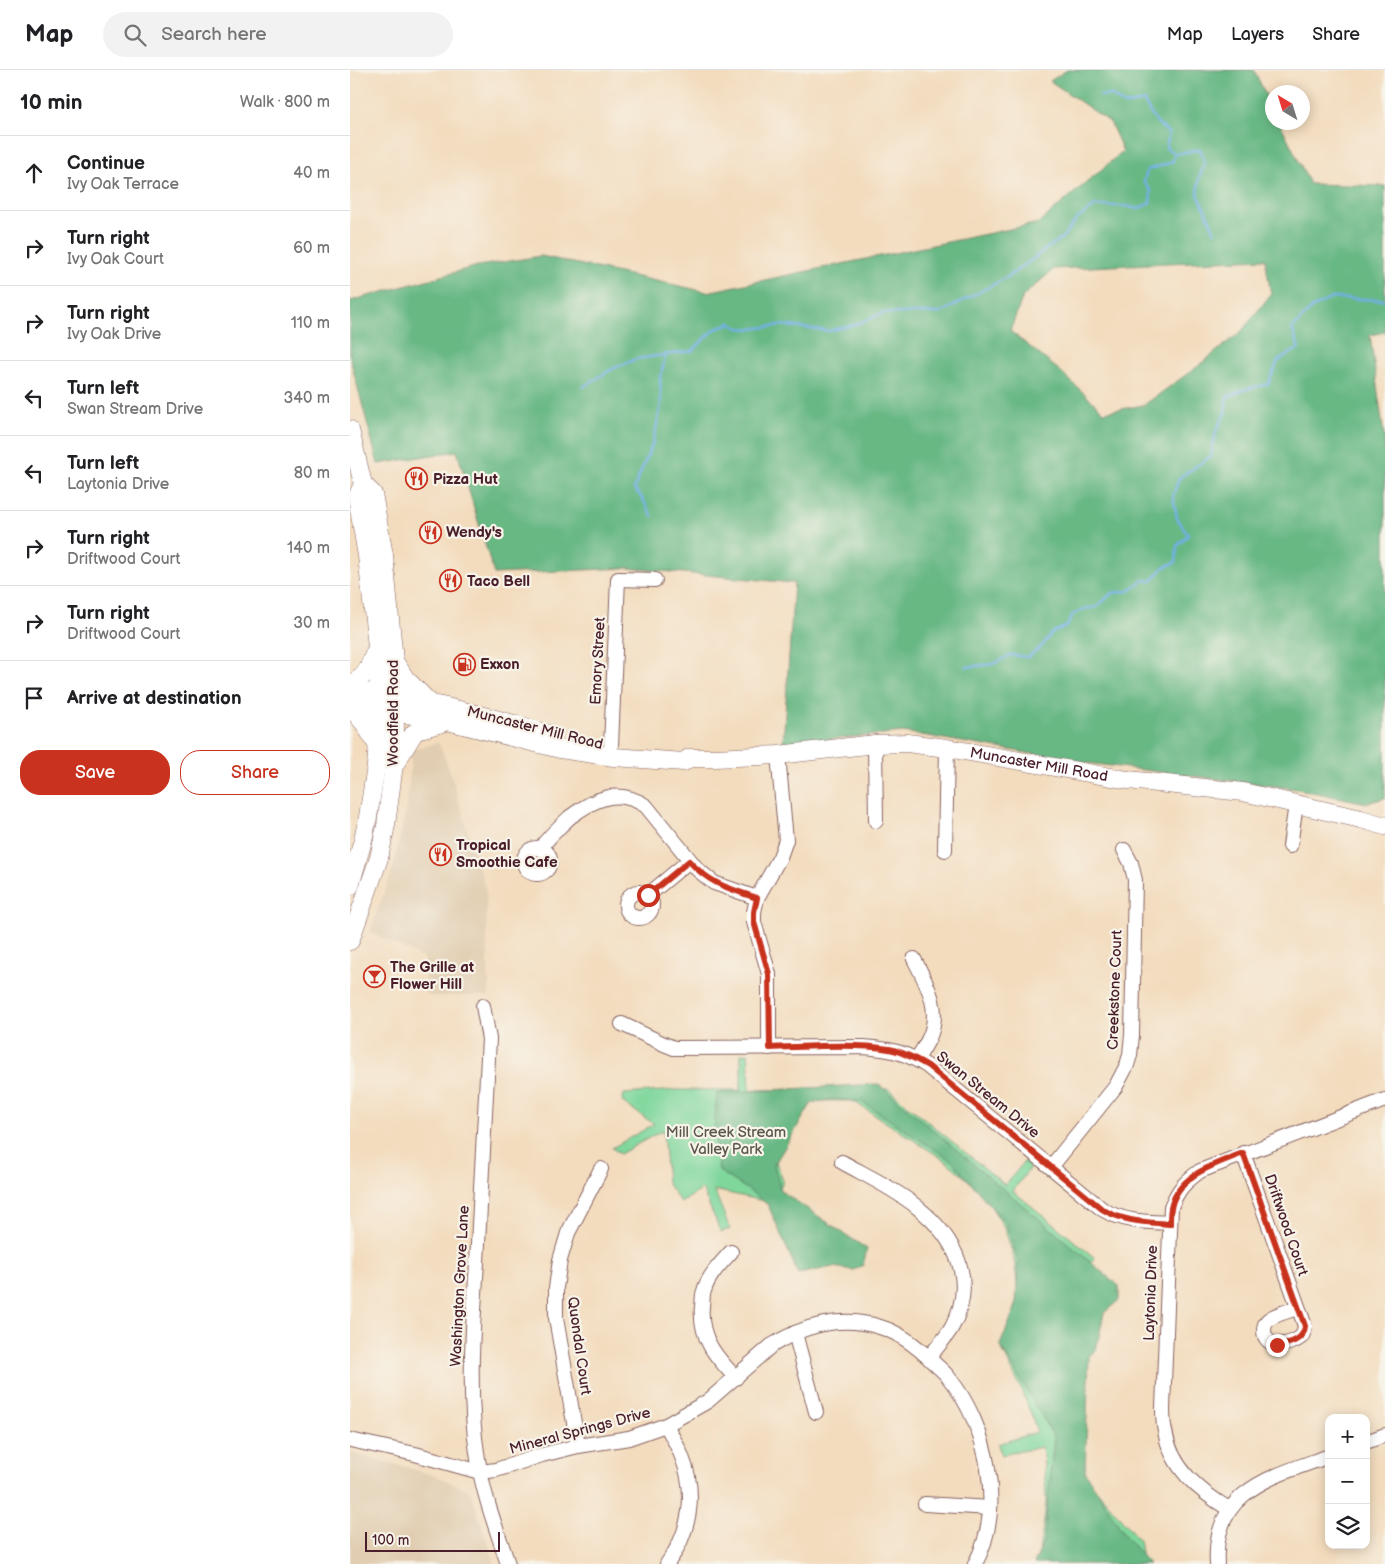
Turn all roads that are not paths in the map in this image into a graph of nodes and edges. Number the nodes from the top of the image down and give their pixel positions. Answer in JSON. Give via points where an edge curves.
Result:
{"nodes":[{"id":1,"x":350,"y":430,"type":"edge"},
{"id":2,"x":363,"y":484,"type":"junction"},
{"id":3,"x":654,"y":580,"type":"dead end"},
{"id":4,"x":377,"y":647,"type":"junction"},
{"id":5,"x":394,"y":661,"type":"junction"},
{"id":6,"x":350,"y":684,"type":"edge"},
{"id":7,"x":350,"y":690,"type":"edge"},
{"id":8,"x":430,"y":702,"type":"junction"},
{"id":9,"x":387,"y":703,"type":"junction"},
{"id":10,"x":350,"y":707,"type":"edge"},
{"id":11,"x":447,"y":721,"type":"junction"},
{"id":12,"x":875,"y":744,"type":"junction"},
{"id":13,"x":378,"y":746,"type":"junction"},
{"id":14,"x":611,"y":746,"type":"junction"},
{"id":15,"x":948,"y":748,"type":"junction"},
{"id":16,"x":778,"y":755,"type":"junction"},
{"id":17,"x":689,"y":758,"type":"junction"},
{"id":18,"x":394,"y":764,"type":"junction"},
{"id":19,"x":1296,"y":804,"type":"junction"},
{"id":20,"x":876,"y":820,"type":"dead end"},
{"id":21,"x":1385,"y":826,"type":"edge"},
{"id":22,"x":1290,"y":846,"type":"dead end"},
{"id":23,"x":540,"y":849,"type":"dead end"},
{"id":24,"x":945,"y":850,"type":"dead end"},
{"id":25,"x":1124,"y":850,"type":"dead end"},
{"id":26,"x":689,"y":861,"type":"junction"},
{"id":27,"x":350,"y":886,"type":"edge"},
{"id":28,"x":648,"y":895,"type":"dead end"},
{"id":29,"x":757,"y":898,"type":"junction"},
{"id":30,"x":350,"y":941,"type":"edge"},
{"id":31,"x":914,"y":959,"type":"dead end"},
{"id":32,"x":483,"y":1006,"type":"dead end"},
{"id":33,"x":622,"y":1024,"type":"dead end"},
{"id":34,"x":770,"y":1048,"type":"junction"},
{"id":35,"x":917,"y":1059,"type":"junction"},
{"id":36,"x":1385,"y":1100,"type":"edge"},
{"id":37,"x":1243,"y":1153,"type":"junction"},
{"id":38,"x":842,"y":1162,"type":"dead end"},
{"id":39,"x":1051,"y":1167,"type":"junction"},
{"id":40,"x":601,"y":1169,"type":"dead end"},
{"id":41,"x":1170,"y":1224,"type":"junction"},
{"id":42,"x":731,"y":1252,"type":"dead end"},
{"id":43,"x":1297,"y":1308,"type":"dead end"},
{"id":44,"x":795,"y":1333,"type":"junction"},
{"id":45,"x":929,"y":1357,"type":"junction"},
{"id":46,"x":736,"y":1378,"type":"junction"},
{"id":47,"x":816,"y":1412,"type":"dead end"},
{"id":48,"x":666,"y":1425,"type":"junction"},
{"id":49,"x":1385,"y":1435,"type":"edge"},
{"id":50,"x":350,"y":1440,"type":"edge"},
{"id":51,"x":1370,"y":1441,"type":"edge"},
{"id":52,"x":578,"y":1446,"type":"junction"},
{"id":53,"x":1325,"y":1457,"type":"edge"},
{"id":54,"x":480,"y":1472,"type":"junction"},
{"id":55,"x":925,"y":1504,"type":"dead end"},
{"id":56,"x":990,"y":1508,"type":"junction"},
{"id":57,"x":1229,"y":1509,"type":"junction"},
{"id":58,"x":508,"y":1564,"type":"edge"},
{"id":59,"x":667,"y":1564,"type":"edge"},
{"id":60,"x":976,"y":1564,"type":"edge"},
{"id":61,"x":1218,"y":1564,"type":"edge"}],
"edges":[{"from":1,"to":2,"type":"main road","name":"Woodfield Road"},
{"from":2,"to":4,"type":"main road","name":"Woodfield Road","via":[[357,497]]},
{"from":2,"to":5,"type":"main road","name":"Woodfield Road","via":[[373,494],[378,520]]},
{"from":3,"to":14,"type":"street","name":"Emory Street","via":[[618,578]]},
{"from":4,"to":6,"type":"main road","via":[[364,675]]},
{"from":4,"to":9,"type":"main road","name":"Woodfield Road"},
{"from":5,"to":8,"type":"main road","via":[[405,678]]},
{"from":5,"to":9,"type":"main road","name":"Woodfield Road"},
{"from":7,"to":9,"type":"main road"},
{"from":8,"to":9,"type":"main road","name":"Muncaster Mill Road"},
{"from":8,"to":14,"type":"main road","name":"Muncaster Mill Road","via":[[555,736]]},
{"from":9,"to":10,"type":"main road"},
{"from":9,"to":11,"type":"main road","name":"Muncaster Mill Road"},
{"from":9,"to":13,"type":"main road","name":"Woodfield Road"},
{"from":9,"to":18,"type":"main road","name":"Woodfield Road"},
{"from":10,"to":13,"type":"main road"},
{"from":11,"to":17,"type":"main road","name":"Muncaster Mill Road","via":[[595,754],[684,762]]},
{"from":11,"to":18,"type":"main road","via":[[414,733]]},
{"from":12,"to":15,"type":"main road","name":"Muncaster Mill Road"},
{"from":12,"to":16,"type":"main road","name":"Muncaster Mill Road"},
{"from":12,"to":20,"type":"street"},
{"from":13,"to":27,"type":"main road","name":"Woodfield Road","via":[[368,817]]},
{"from":14,"to":17,"type":"main road","name":"Muncaster Mill Road","via":[[686,754]]},
{"from":15,"to":19,"type":"main road","name":"Muncaster Mill Road","via":[[1128,780],[1243,792]]},
{"from":15,"to":24,"type":"street"},
{"from":16,"to":17,"type":"main road","name":"Muncaster Mill Road"},
{"from":16,"to":29,"type":"street","via":[[786,840]]},
{"from":18,"to":30,"type":"main road","name":"Woodfield Road","via":[[379,858]]},
{"from":19,"to":21,"type":"main road","name":"Muncaster Mill Road"},
{"from":19,"to":22,"type":"street"},
{"from":23,"to":26,"type":"street","via":[[558,828],[590,803],[626,797],[646,806]]},
{"from":25,"to":39,"type":"street","name":"Creekstone Court","via":[[1135,880],[1130,1054],[1116,1086]]},
{"from":26,"to":28,"type":"street"},
{"from":26,"to":29,"type":"street","via":[[714,882]]},
{"from":29,"to":34,"type":"street","via":[[754,922],[769,974]]},
{"from":31,"to":35,"type":"street","via":[[930,990],[935,1012],[930,1037]]},
{"from":32,"to":54,"type":"street","name":"Washington Grove Lane","via":[[489,1039],[472,1389]]},
{"from":33,"to":34,"type":"street","name":"Swan Stream Drive","via":[[674,1048]]},
{"from":34,"to":35,"type":"street","name":"Swan Stream Drive","via":[[891,1049]]},
{"from":35,"to":39,"type":"street","name":"Swan Stream Drive"},
{"from":36,"to":37,"type":"street","name":"Laytonia Drive"},
{"from":37,"to":41,"type":"street","name":"Laytonia Drive","via":[[1200,1171],[1187,1181],[1171,1207]]},
{"from":37,"to":43,"type":"street","name":"Driftwood Court"},
{"from":38,"to":45,"type":"street","via":[[918,1208],[943,1232],[957,1254],[963,1293],[961,1307],[952,1329]]},
{"from":39,"to":41,"type":"street","name":"Swan Stream Drive","via":[[1113,1216]]},
{"from":40,"to":52,"type":"street","name":"Quondal Court","via":[[568,1233],[556,1288],[556,1318]]},
{"from":41,"to":57,"type":"street","name":"Laytonia Drive","via":[[1164,1431],[1169,1448],[1190,1480]]},
{"from":42,"to":46,"type":"street","via":[[704,1290],[702,1314],[709,1346]]},
{"from":44,"to":45,"type":"street","name":"Mineral Springs Drive","via":[[826,1323],[864,1323],[897,1334]]},
{"from":44,"to":46,"type":"street","name":"Mineral Springs Drive","via":[[771,1346]]},
{"from":44,"to":47,"type":"street"},
{"from":45,"to":56,"type":"street","name":"Mineral Springs Drive","via":[[963,1399],[980,1434],[990,1472]]},
{"from":46,"to":48,"type":"street","name":"Mineral Springs Drive","via":[[708,1401]]},
{"from":48,"to":52,"type":"street","name":"Mineral Springs Drive","via":[[629,1438]]},
{"from":48,"to":59,"type":"street","via":[[689,1479],[690,1504],[678,1550]]},
{"from":49,"to":51,"type":"street"},
{"from":50,"to":54,"type":"street"},
{"from":52,"to":54,"type":"street","name":"Mineral Springs Drive"},
{"from":53,"to":57,"type":"street","via":[[1270,1478],[1246,1492]]},
{"from":54,"to":58,"type":"street","name":"Washington Grove Lane"},
{"from":55,"to":56,"type":"street"},
{"from":56,"to":60,"type":"street","name":"Mineral Springs Drive","via":[[987,1531]]},
{"from":57,"to":61,"type":"street","via":[[1220,1530]]}]}
